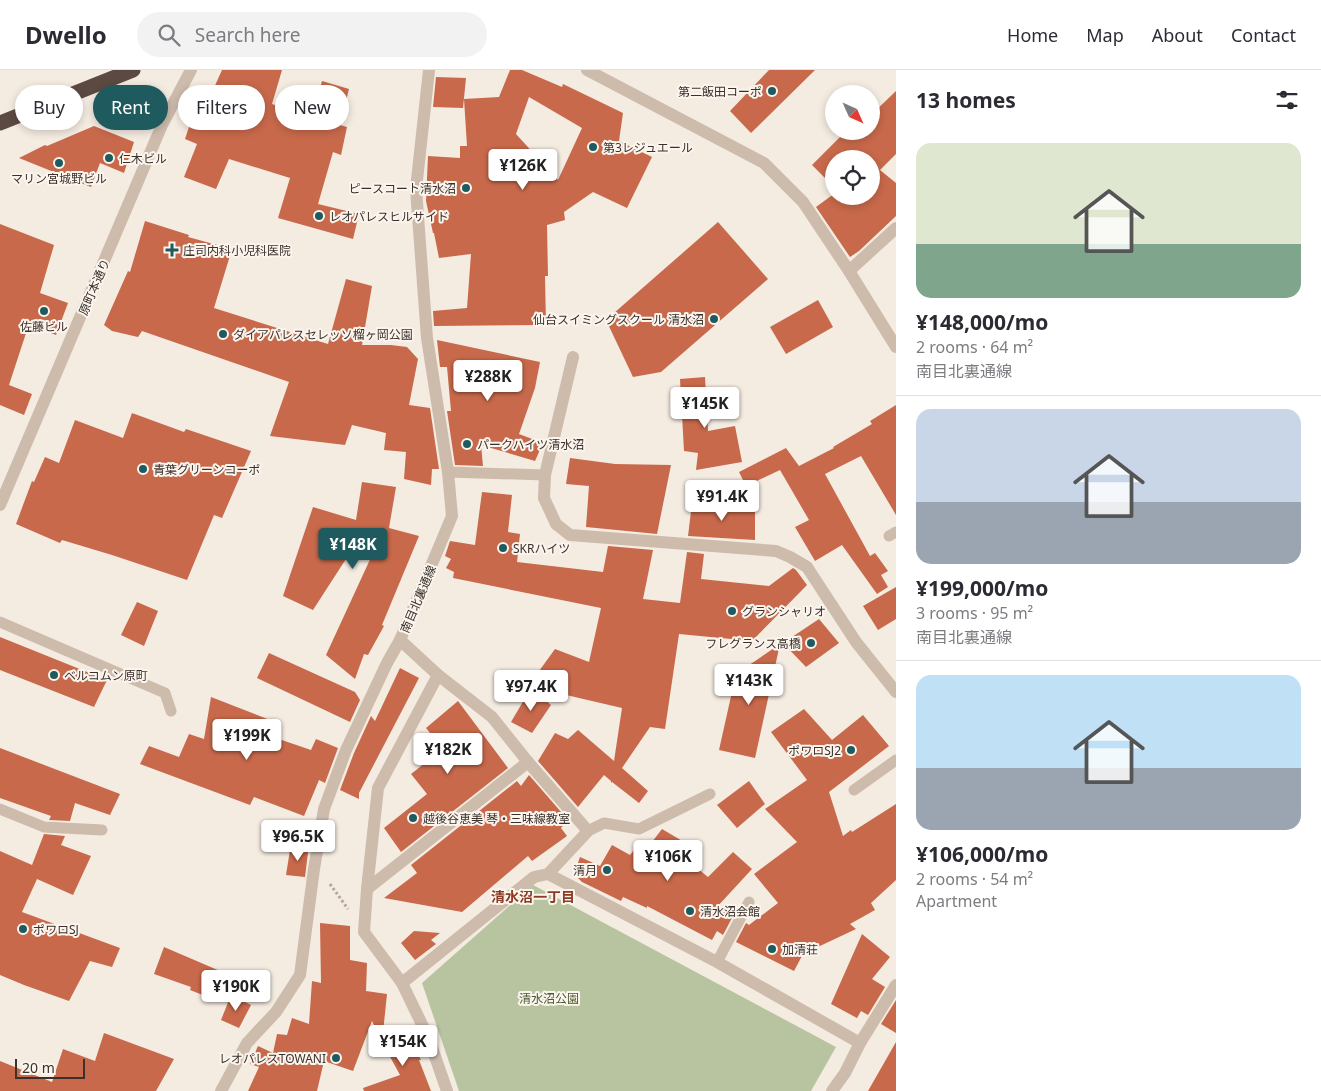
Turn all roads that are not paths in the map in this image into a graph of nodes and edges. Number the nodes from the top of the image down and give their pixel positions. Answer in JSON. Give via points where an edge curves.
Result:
{"nodes":[{"id":1,"x":133,"y":70,"type":"edge"},
{"id":2,"x":191,"y":70,"type":"edge"},
{"id":3,"x":430,"y":70,"type":"edge"},
{"id":4,"x":587,"y":70,"type":"edge"},
{"id":5,"x":0,"y":123,"type":"edge"},
{"id":6,"x":896,"y":228,"type":"edge"},
{"id":7,"x":849,"y":271,"type":"junction"},
{"id":8,"x":896,"y":347,"type":"edge"},
{"id":9,"x":573,"y":356,"type":"dead end"},
{"id":10,"x":448,"y":472,"type":"junction"},
{"id":11,"x":545,"y":474,"type":"junction"},
{"id":12,"x":0,"y":505,"type":"edge"},
{"id":13,"x":0,"y":622,"type":"edge"},
{"id":14,"x":400,"y":640,"type":"junction"},
{"id":15,"x":438,"y":675,"type":"junction"},
{"id":16,"x":896,"y":692,"type":"edge"},
{"id":17,"x":171,"y":712,"type":"dead end"},
{"id":18,"x":896,"y":760,"type":"edge"},
{"id":19,"x":528,"y":762,"type":"junction"},
{"id":20,"x":854,"y":790,"type":"dead end"},
{"id":21,"x":710,"y":794,"type":"dead end"},
{"id":22,"x":0,"y":809,"type":"edge"},
{"id":23,"x":102,"y":830,"type":"dead end"},
{"id":24,"x":588,"y":830,"type":"junction"},
{"id":25,"x":548,"y":874,"type":"junction"},
{"id":26,"x":367,"y":889,"type":"junction"},
{"id":27,"x":749,"y":902,"type":"dead end"},
{"id":28,"x":717,"y":962,"type":"junction"},
{"id":29,"x":402,"y":983,"type":"junction"},
{"id":30,"x":896,"y":985,"type":"edge"},
{"id":31,"x":860,"y":1043,"type":"junction"},
{"id":32,"x":222,"y":1091,"type":"edge"},
{"id":33,"x":447,"y":1091,"type":"edge"},
{"id":34,"x":832,"y":1091,"type":"edge"}],
"edges":[{"from":1,"to":5,"type":"highway"},
{"from":2,"to":12,"type":"street","name":"原町本通り","via":[[162,125]]},
{"from":3,"to":10,"type":"street","name":"南目北裏通線","via":[[416,189],[426,338]]},
{"from":4,"to":7,"type":"street","via":[[764,163],[803,202]]},
{"from":6,"to":7,"type":"street"},
{"from":7,"to":8,"type":"street"},
{"from":9,"to":11,"type":"street"},
{"from":10,"to":11,"type":"lane"},
{"from":10,"to":14,"type":"street","name":"南目北裏通線","via":[[452,516]]},
{"from":11,"to":16,"type":"street","via":[[544,498],[556,524],[570,535],[776,551],[808,567],[856,642]]},
{"from":13,"to":17,"type":"lane","via":[[165,693]]},
{"from":14,"to":15,"type":"street"},
{"from":14,"to":32,"type":"street","name":"南目北裏通線","via":[[346,750],[324,809],[300,975],[276,1012],[247,1043]]},
{"from":15,"to":19,"type":"street","via":[[492,717]]},
{"from":15,"to":26,"type":"street","via":[[378,788]]},
{"from":18,"to":20,"type":"lane"},
{"from":19,"to":24,"type":"street"},
{"from":19,"to":26,"type":"street"},
{"from":21,"to":24,"type":"lane","via":[[639,828],[604,823]]},
{"from":22,"to":23,"type":"lane","via":[[44,827]]},
{"from":24,"to":25,"type":"street"},
{"from":25,"to":28,"type":"street"},
{"from":25,"to":29,"type":"street","via":[[534,878]]},
{"from":26,"to":29,"type":"street","via":[[364,932]]},
{"from":27,"to":28,"type":"lane"},
{"from":28,"to":31,"type":"street"},
{"from":29,"to":33,"type":"street","via":[[429,1039]]},
{"from":30,"to":31,"type":"street"},
{"from":31,"to":34,"type":"street"}]}
